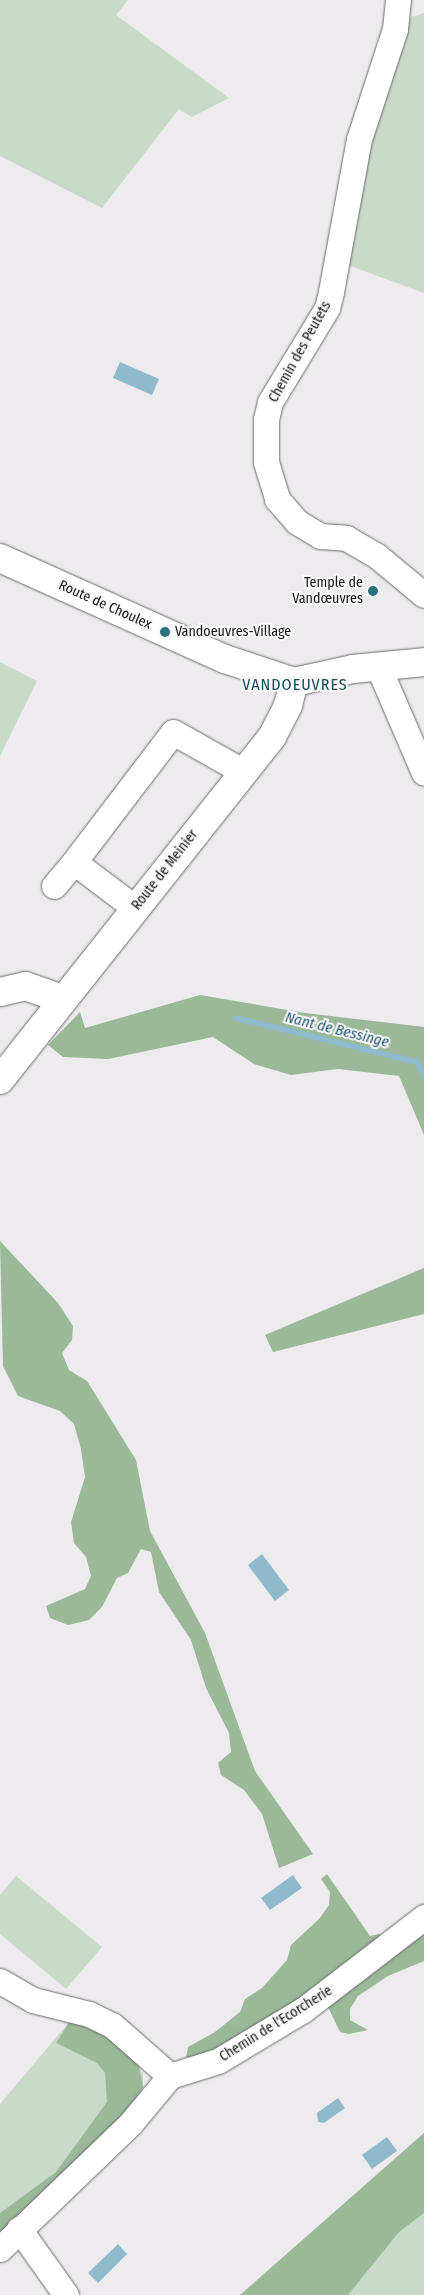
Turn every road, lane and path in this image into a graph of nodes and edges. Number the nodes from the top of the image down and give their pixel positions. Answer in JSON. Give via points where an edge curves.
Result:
{"nodes":[{"id":1,"x":398,"y":0,"type":"edge"},
{"id":2,"x":0,"y":558,"type":"edge"},
{"id":3,"x":424,"y":595,"type":"edge"},
{"id":4,"x":424,"y":662,"type":"edge"},
{"id":5,"x":378,"y":666,"type":"junction"},
{"id":6,"x":294,"y":682,"type":"junction"},
{"id":7,"x":244,"y":772,"type":"junction"},
{"id":8,"x":424,"y":773,"type":"edge"},
{"id":9,"x":74,"y":862,"type":"junction"},
{"id":10,"x":54,"y":886,"type":"dead end"},
{"id":11,"x":135,"y":908,"type":"junction"},
{"id":12,"x":0,"y":992,"type":"edge"},
{"id":13,"x":62,"y":999,"type":"junction"},
{"id":14,"x":0,"y":1080,"type":"edge"},
{"id":15,"x":424,"y":1917,"type":"edge"},
{"id":16,"x":0,"y":1981,"type":"edge"},
{"id":17,"x":170,"y":2076,"type":"junction"},
{"id":18,"x":18,"y":2230,"type":"junction"},
{"id":19,"x":0,"y":2249,"type":"edge"},
{"id":20,"x":66,"y":2295,"type":"edge"}],
"edges":[{"from":1,"to":3,"type":"street","name":"Chemin des Peutets","via":[[395,29],[358,139],[332,292],[327,308],[270,402],[266,419],[266,462],[277,499],[297,522],[320,536],[346,538],[377,556]]},
{"from":2,"to":6,"type":"street","name":"Route de Choulex","via":[[225,659]]},
{"from":4,"to":5,"type":"street"},
{"from":5,"to":6,"type":"street"},
{"from":5,"to":8,"type":"street"},
{"from":6,"to":7,"type":"street","name":"Route de Meinier","via":[[276,729]]},
{"from":7,"to":9,"type":"street","via":[[173,732]]},
{"from":7,"to":11,"type":"street","name":"Route de Meinier"},
{"from":9,"to":10,"type":"street"},
{"from":9,"to":11,"type":"street"},
{"from":11,"to":13,"type":"street","name":"Route de Meinier"},
{"from":12,"to":13,"type":"street","via":[[25,986]]},
{"from":13,"to":14,"type":"street","name":"Route de Meinier"},
{"from":15,"to":17,"type":"street","name":"Chemin de l'Ecorcherie","via":[[303,2010],[218,2061]]},
{"from":16,"to":17,"type":"street","via":[[33,2000],[90,2014],[112,2025]]},
{"from":17,"to":18,"type":"street","via":[[125,2130]]},
{"from":18,"to":19,"type":"street"},
{"from":18,"to":20,"type":"street"}]}
